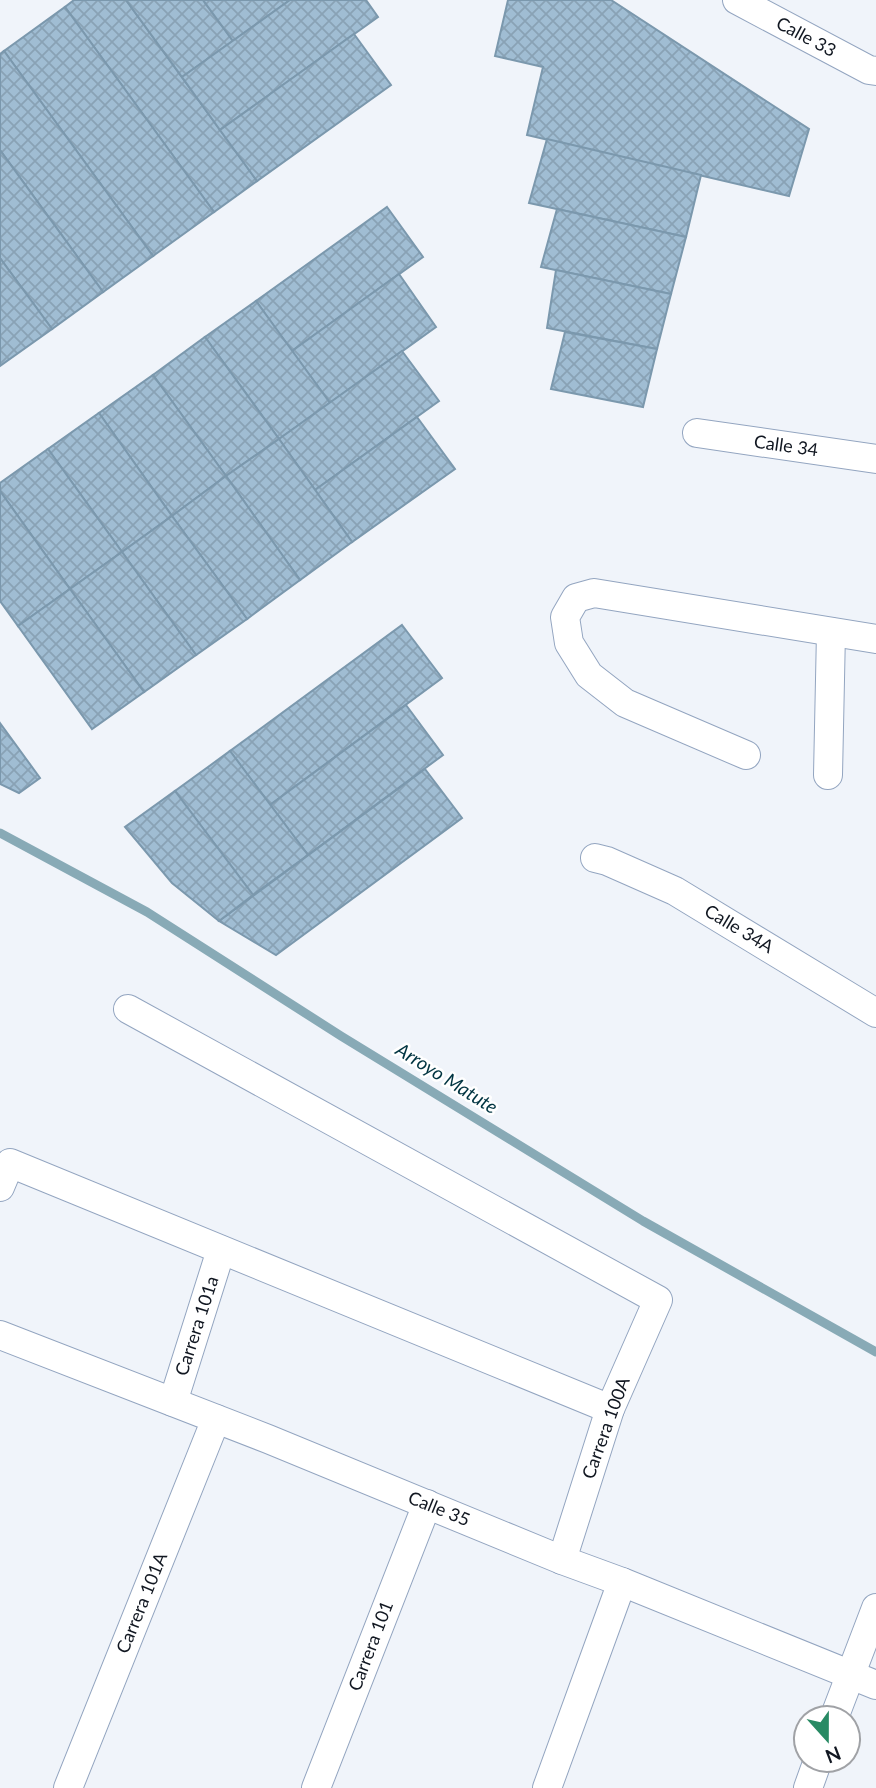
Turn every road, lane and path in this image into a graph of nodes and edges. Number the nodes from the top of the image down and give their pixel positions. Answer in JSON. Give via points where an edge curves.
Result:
{"nodes":[{"id":1,"x":737,"y":0,"type":"edge"},
{"id":2,"x":876,"y":71,"type":"edge"},
{"id":3,"x":697,"y":433,"type":"dead end"},
{"id":4,"x":876,"y":459,"type":"edge"},
{"id":5,"x":831,"y":632,"type":"junction"},
{"id":6,"x":876,"y":639,"type":"edge"},
{"id":7,"x":746,"y":755,"type":"dead end"},
{"id":8,"x":828,"y":775,"type":"dead end"},
{"id":9,"x":595,"y":858,"type":"dead end"},
{"id":10,"x":128,"y":1009,"type":"dead end"},
{"id":11,"x":876,"y":1013,"type":"edge"},
{"id":12,"x":5,"y":1175,"type":"edge"},
{"id":13,"x":221,"y":1250,"type":"junction"},
{"id":14,"x":0,"y":1335,"type":"edge"},
{"id":15,"x":173,"y":1402,"type":"junction"},
{"id":16,"x":610,"y":1409,"type":"junction"},
{"id":17,"x":216,"y":1419,"type":"junction"},
{"id":18,"x":427,"y":1504,"type":"junction"},
{"id":19,"x":562,"y":1560,"type":"junction"},
{"id":20,"x":622,"y":1582,"type":"junction"},
{"id":21,"x":876,"y":1608,"type":"edge"},
{"id":22,"x":850,"y":1675,"type":"junction"},
{"id":23,"x":876,"y":1685,"type":"edge"},
{"id":24,"x":839,"y":1704,"type":"edge"},
{"id":25,"x":68,"y":1788,"type":"edge"},
{"id":26,"x":316,"y":1788,"type":"edge"},
{"id":27,"x":547,"y":1788,"type":"edge"}],
"edges":[{"from":1,"to":2,"type":"street","name":"Calle 33"},
{"from":3,"to":4,"type":"street","name":"Calle 34"},
{"from":5,"to":6,"type":"street"},
{"from":5,"to":7,"type":"street","via":[[594,593],[576,598],[565,617],[569,643],[589,676],[625,703]]},
{"from":5,"to":8,"type":"street"},
{"from":9,"to":11,"type":"street","name":"Calle 34A","via":[[675,891]]},
{"from":10,"to":16,"type":"street","name":"Carrera 100A","via":[[658,1300]]},
{"from":12,"to":13,"type":"street"},
{"from":13,"to":15,"type":"street","name":"Carrera 101a"},
{"from":13,"to":16,"type":"street"},
{"from":14,"to":15,"type":"street","name":"Calle 35"},
{"from":15,"to":17,"type":"street","name":"Calle 35"},
{"from":16,"to":19,"type":"street","name":"Carrera 100A"},
{"from":17,"to":18,"type":"street","name":"Calle 35"},
{"from":17,"to":25,"type":"street","name":"Carrera 101A"},
{"from":18,"to":19,"type":"street","name":"Calle 35"},
{"from":18,"to":26,"type":"street","name":"Carrera 101"},
{"from":19,"to":20,"type":"street","name":"Calle 35"},
{"from":20,"to":22,"type":"street","name":"Calle 35"},
{"from":20,"to":27,"type":"street"},
{"from":21,"to":22,"type":"street"},
{"from":22,"to":23,"type":"street","name":"Calle 35"},
{"from":22,"to":24,"type":"street"}]}
